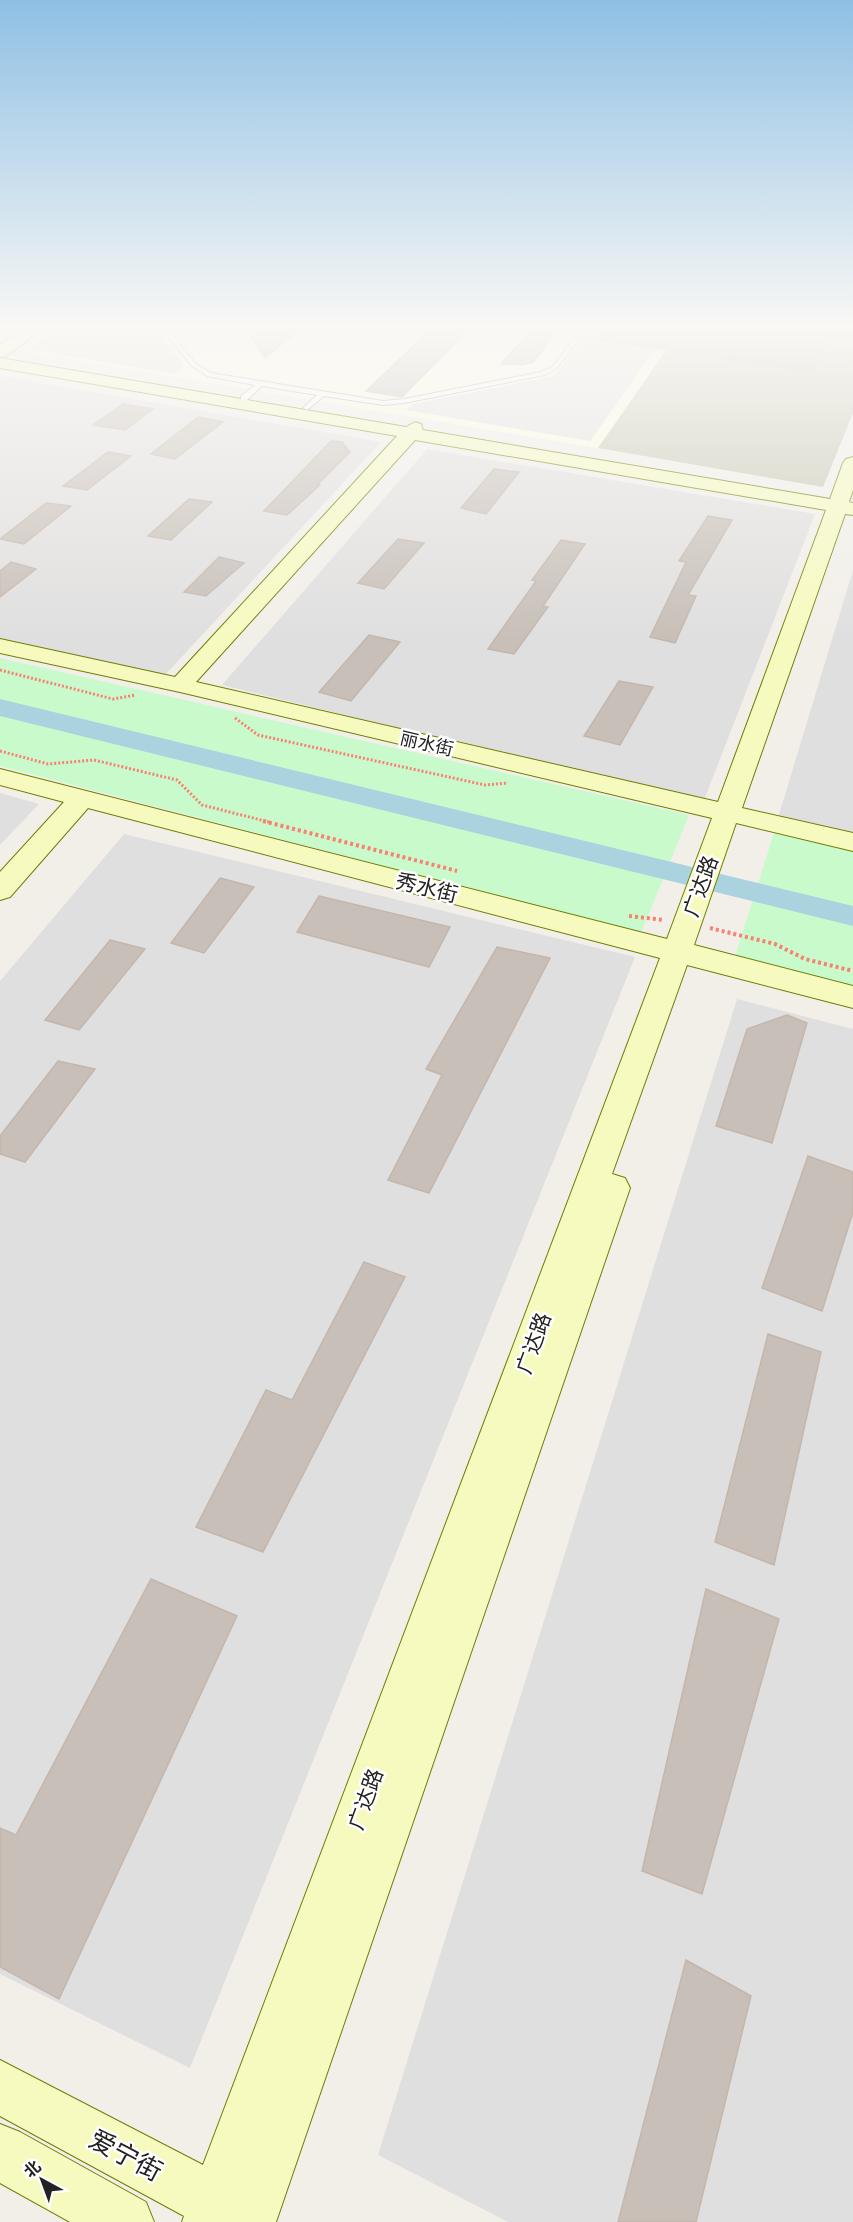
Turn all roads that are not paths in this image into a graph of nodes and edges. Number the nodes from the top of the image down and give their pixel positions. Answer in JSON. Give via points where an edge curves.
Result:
{"nodes":[{"id":1,"x":410,"y":433,"type":"edge"},
{"id":2,"x":428,"y":433,"type":"edge"},
{"id":3,"x":853,"y":463,"type":"edge"},
{"id":4,"x":848,"y":503,"type":"edge"},
{"id":5,"x":0,"y":646,"type":"edge"},
{"id":6,"x":180,"y":685,"type":"junction"},
{"id":7,"x":0,"y":777,"type":"edge"},
{"id":8,"x":82,"y":798,"type":"junction"},
{"id":9,"x":735,"y":815,"type":"junction"},
{"id":10,"x":853,"y":842,"type":"edge"},
{"id":11,"x":0,"y":890,"type":"edge"},
{"id":12,"x":691,"y":939,"type":"junction"},
{"id":13,"x":853,"y":997,"type":"edge"},
{"id":14,"x":0,"y":2087,"type":"edge"},
{"id":15,"x":0,"y":2152,"type":"edge"},
{"id":16,"x":235,"y":2218,"type":"edge"},
{"id":17,"x":126,"y":2222,"type":"edge"}],
"edges":[{"from":1,"to":6,"type":"main road"},
{"from":2,"to":4,"type":"main road"},
{"from":3,"to":4,"type":"main road","name":"广达路"},
{"from":4,"to":9,"type":"main road","name":"广达路"},
{"from":5,"to":6,"type":"main road","name":"丽水街"},
{"from":6,"to":9,"type":"main road","name":"丽水街"},
{"from":7,"to":8,"type":"main road","name":"秀水街"},
{"from":8,"to":11,"type":"main road"},
{"from":8,"to":12,"type":"main road","name":"秀水街"},
{"from":9,"to":10,"type":"main road","name":"丽水街"},
{"from":9,"to":12,"type":"main road","name":"广达路"},
{"from":12,"to":13,"type":"main road","name":"秀水街"},
{"from":12,"to":16,"type":"main road","name":"广达路"},
{"from":14,"to":16,"type":"main road","name":"爱宁街"},
{"from":15,"to":17,"type":"main road"}]}
